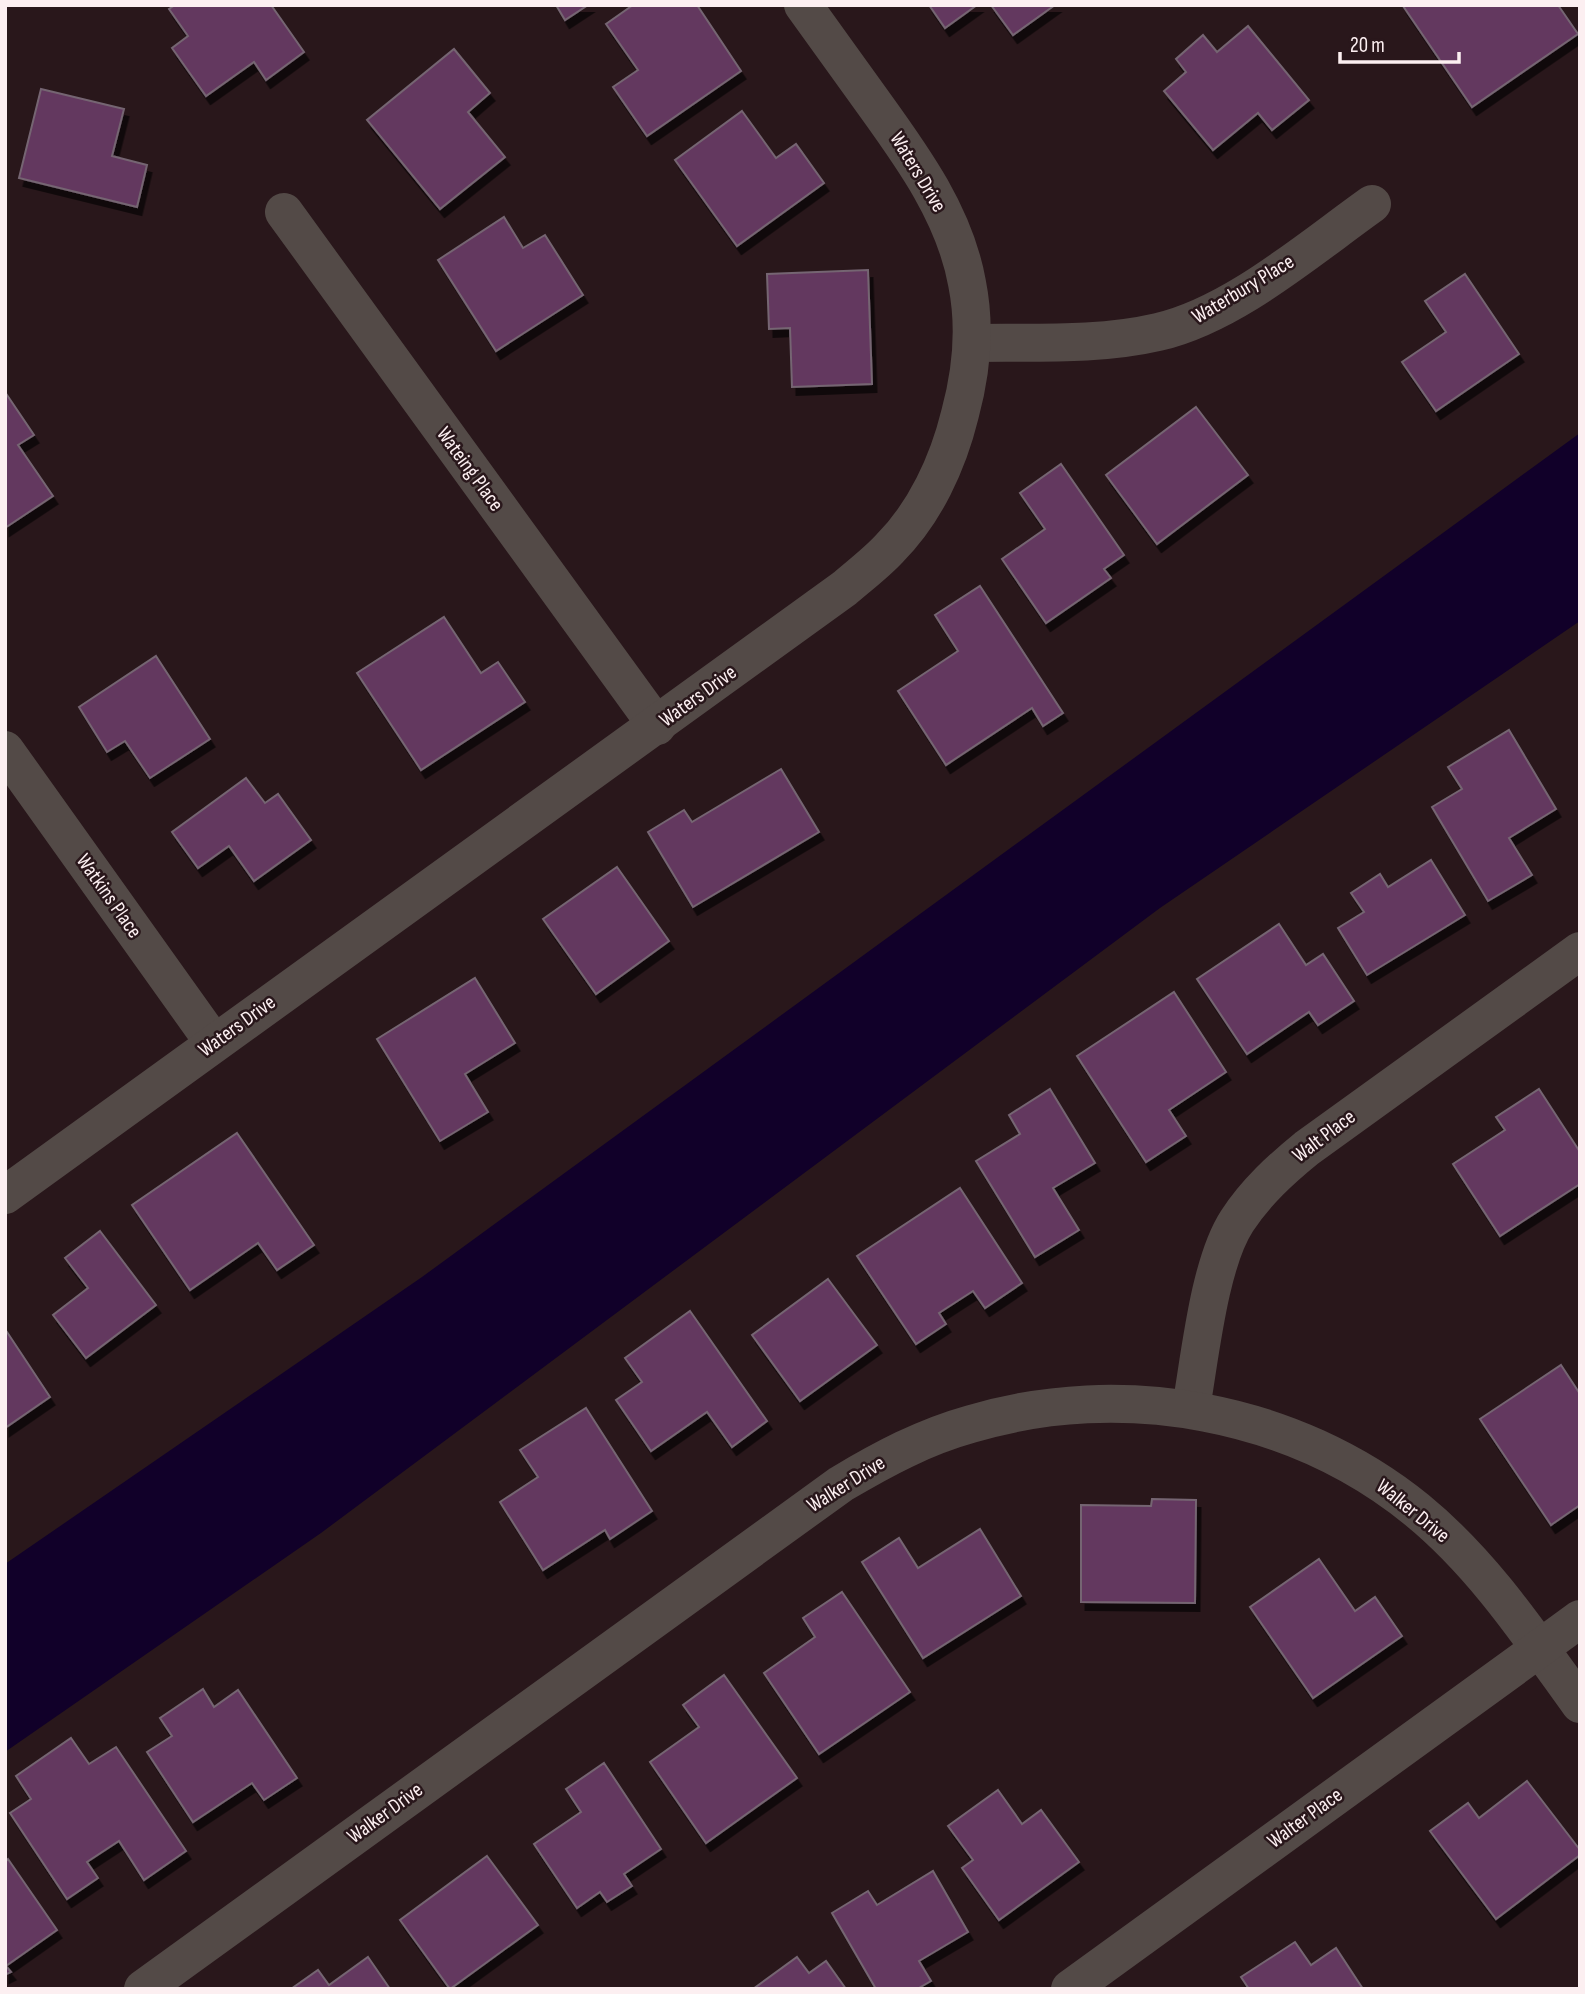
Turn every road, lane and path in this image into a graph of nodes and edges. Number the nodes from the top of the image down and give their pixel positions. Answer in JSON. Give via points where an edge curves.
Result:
{"nodes":[{"id":1,"x":803,"y":5,"type":"edge"},
{"id":2,"x":1372,"y":204,"type":"dead end"},
{"id":3,"x":284,"y":212,"type":"dead end"},
{"id":4,"x":973,"y":343,"type":"junction"},
{"id":5,"x":657,"y":726,"type":"junction"},
{"id":6,"x":5,"y":750,"type":"edge"},
{"id":7,"x":1580,"y":950,"type":"edge"},
{"id":8,"x":214,"y":1043,"type":"junction"},
{"id":9,"x":5,"y":1195,"type":"edge"},
{"id":10,"x":1191,"y":1408,"type":"junction"},
{"id":11,"x":1580,"y":1619,"type":"edge"},
{"id":12,"x":1540,"y":1648,"type":"junction"},
{"id":13,"x":1580,"y":1704,"type":"edge"},
{"id":14,"x":143,"y":1989,"type":"edge"},
{"id":15,"x":1070,"y":1989,"type":"edge"}],
"edges":[{"from":1,"to":4,"type":"street","name":"Waters Drive","via":[[937,199],[960,252]]},
{"from":2,"to":4,"type":"street","name":"Waterbury Place","via":[[1255,286],[1188,323],[1096,341]]},
{"from":3,"to":5,"type":"street","name":"Wateing Place"},
{"from":4,"to":5,"type":"street","name":"Waters Drive","via":[[958,425],[925,503],[907,528],[845,588]]},
{"from":5,"to":8,"type":"street","name":"Waters Drive"},
{"from":6,"to":8,"type":"street","name":"Watkins Place"},
{"from":7,"to":10,"type":"street","name":"Walt Place","via":[[1268,1181],[1235,1223],[1225,1246]]},
{"from":8,"to":9,"type":"street","name":"Waters Drive"},
{"from":10,"to":12,"type":"street","name":"Walker Drive","via":[[1303,1441],[1379,1481],[1418,1510],[1490,1581]]},
{"from":10,"to":14,"type":"street","name":"Walker Drive","via":[[1106,1405],[1004,1415],[937,1435],[874,1464],[812,1504]]},
{"from":11,"to":12,"type":"street","name":"Walter Place"},
{"from":12,"to":13,"type":"street","name":"Walker Drive"},
{"from":12,"to":15,"type":"street","name":"Walter Place"}]}
